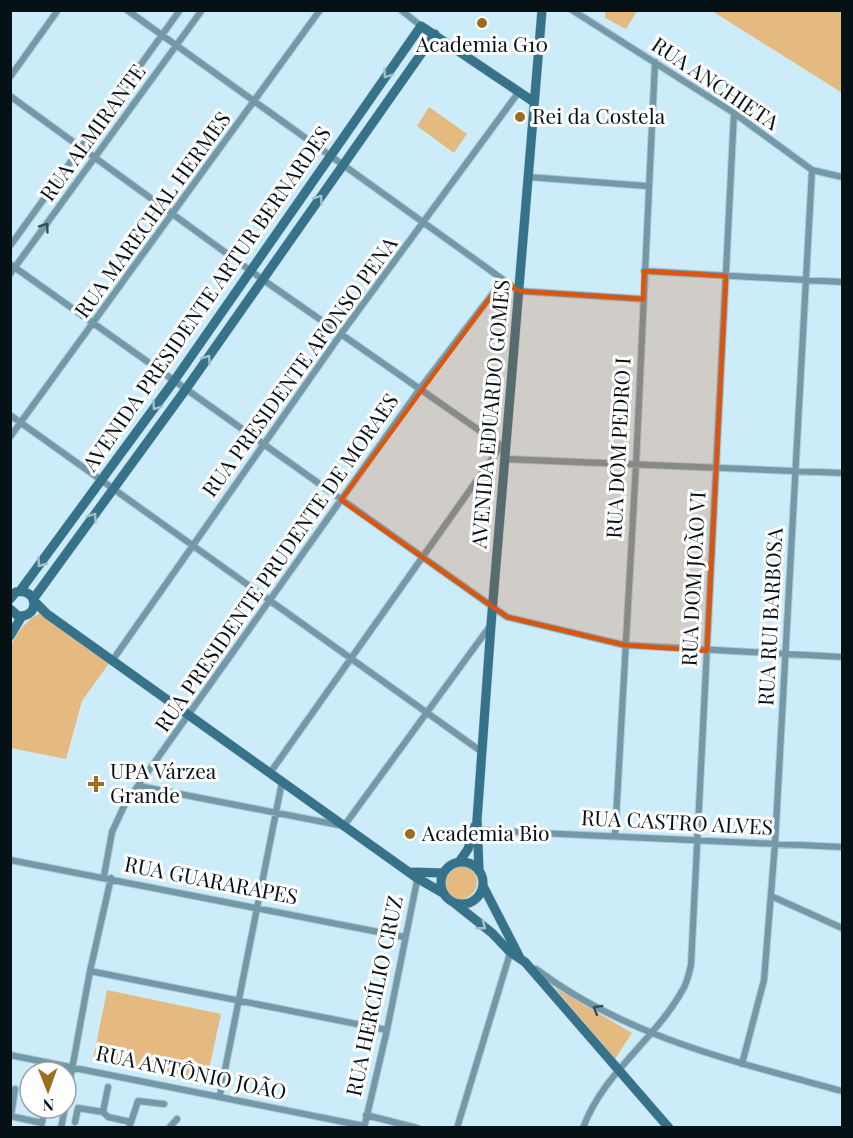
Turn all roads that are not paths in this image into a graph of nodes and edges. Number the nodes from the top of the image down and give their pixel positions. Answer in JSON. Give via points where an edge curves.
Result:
{"nodes":[{"id":1,"x":57,"y":10,"type":"edge"},
{"id":2,"x":127,"y":10,"type":"edge"},
{"id":3,"x":180,"y":10,"type":"edge"},
{"id":4,"x":202,"y":10,"type":"edge"},
{"id":5,"x":320,"y":10,"type":"edge"},
{"id":6,"x":401,"y":10,"type":"edge"},
{"id":7,"x":542,"y":10,"type":"edge"},
{"id":8,"x":572,"y":10,"type":"edge"},
{"id":9,"x":421,"y":26,"type":"junction"},
{"id":10,"x":435,"y":34,"type":"junction"},
{"id":11,"x":163,"y":35,"type":"junction"},
{"id":12,"x":176,"y":46,"type":"junction"},
{"id":13,"x":655,"y":62,"type":"junction"},
{"id":14,"x":10,"y":77,"type":"edge"},
{"id":15,"x":518,"y":93,"type":"junction"},
{"id":16,"x":10,"y":96,"type":"edge"},
{"id":17,"x":254,"y":102,"type":"junction"},
{"id":18,"x":534,"y":102,"type":"junction"},
{"id":19,"x":734,"y":113,"type":"junction"},
{"id":20,"x":82,"y":147,"type":"junction"},
{"id":21,"x":94,"y":158,"type":"junction"},
{"id":22,"x":330,"y":158,"type":"junction"},
{"id":23,"x":342,"y":166,"type":"junction"},
{"id":24,"x":812,"y":170,"type":"junction"},
{"id":25,"x":528,"y":177,"type":"junction"},
{"id":26,"x":843,"y":177,"type":"edge"},
{"id":27,"x":647,"y":186,"type":"junction"},
{"id":28,"x":172,"y":214,"type":"junction"},
{"id":29,"x":423,"y":224,"type":"junction"},
{"id":30,"x":10,"y":246,"type":"edge"},
{"id":31,"x":13,"y":266,"type":"edge"},
{"id":32,"x":250,"y":270,"type":"junction"},
{"id":33,"x":644,"y":271,"type":"junction"},
{"id":34,"x":10,"y":274,"type":"edge"},
{"id":35,"x":726,"y":276,"type":"junction"},
{"id":36,"x":262,"y":279,"type":"junction"},
{"id":37,"x":503,"y":280,"type":"junction"},
{"id":38,"x":806,"y":280,"type":"junction"},
{"id":39,"x":843,"y":282,"type":"edge"},
{"id":40,"x":519,"y":291,"type":"junction"},
{"id":41,"x":643,"y":299,"type":"junction"},
{"id":42,"x":94,"y":325,"type":"junction"},
{"id":43,"x":341,"y":334,"type":"junction"},
{"id":44,"x":174,"y":381,"type":"junction"},
{"id":45,"x":186,"y":389,"type":"junction"},
{"id":46,"x":419,"y":390,"type":"junction"},
{"id":47,"x":10,"y":415,"type":"edge"},
{"id":48,"x":21,"y":423,"type":"junction"},
{"id":49,"x":10,"y":437,"type":"edge"},
{"id":50,"x":263,"y":445,"type":"junction"},
{"id":51,"x":504,"y":451,"type":"junction"},
{"id":52,"x":636,"y":464,"type":"junction"},
{"id":53,"x":716,"y":467,"type":"junction"},
{"id":54,"x":796,"y":470,"type":"junction"},
{"id":55,"x":843,"y":473,"type":"edge"},
{"id":56,"x":102,"y":480,"type":"junction"},
{"id":57,"x":114,"y":488,"type":"junction"},
{"id":58,"x":341,"y":500,"type":"junction"},
{"id":59,"x":193,"y":544,"type":"junction"},
{"id":60,"x":422,"y":558,"type":"junction"},
{"id":61,"x":14,"y":593,"type":"edge"},
{"id":62,"x":270,"y":600,"type":"junction"},
{"id":63,"x":34,"y":601,"type":"junction"},
{"id":64,"x":493,"y":608,"type":"junction"},
{"id":65,"x":10,"y":609,"type":"edge"},
{"id":66,"x":47,"y":614,"type":"junction"},
{"id":67,"x":26,"y":615,"type":"junction"},
{"id":68,"x":491,"y":625,"type":"junction"},
{"id":69,"x":10,"y":636,"type":"edge"},
{"id":70,"x":624,"y":645,"type":"junction"},
{"id":71,"x":707,"y":651,"type":"junction"},
{"id":72,"x":786,"y":655,"type":"junction"},
{"id":73,"x":843,"y":657,"type":"edge"},
{"id":74,"x":351,"y":658,"type":"junction"},
{"id":75,"x":112,"y":661,"type":"junction"},
{"id":76,"x":428,"y":712,"type":"junction"},
{"id":77,"x":190,"y":716,"type":"junction"},
{"id":78,"x":482,"y":752,"type":"junction"},
{"id":79,"x":270,"y":773,"type":"junction"},
{"id":80,"x":282,"y":782,"type":"junction"},
{"id":81,"x":139,"y":786,"type":"junction"},
{"id":82,"x":276,"y":814,"type":"junction"},
{"id":83,"x":344,"y":826,"type":"junction"},
{"id":84,"x":476,"y":827,"type":"junction"},
{"id":85,"x":615,"y":836,"type":"junction"},
{"id":86,"x":697,"y":840,"type":"junction"},
{"id":87,"x":776,"y":844,"type":"junction"},
{"id":88,"x":843,"y":847,"type":"edge"},
{"id":89,"x":10,"y":860,"type":"edge"},
{"id":90,"x":459,"y":862,"type":"junction"},
{"id":91,"x":479,"y":871,"type":"junction"},
{"id":92,"x":443,"y":873,"type":"junction"},
{"id":93,"x":415,"y":874,"type":"junction"},
{"id":94,"x":107,"y":877,"type":"junction"},
{"id":95,"x":483,"y":886,"type":"junction"},
{"id":96,"x":443,"y":893,"type":"junction"},
{"id":97,"x":771,"y":896,"type":"junction"},
{"id":98,"x":453,"y":902,"type":"junction"},
{"id":99,"x":258,"y":906,"type":"junction"},
{"id":100,"x":843,"y":928,"type":"edge"},
{"id":101,"x":404,"y":937,"type":"junction"},
{"id":102,"x":517,"y":954,"type":"junction"},
{"id":103,"x":90,"y":971,"type":"junction"},
{"id":104,"x":239,"y":1001,"type":"junction"},
{"id":105,"x":387,"y":1030,"type":"junction"},
{"id":106,"x":649,"y":1034,"type":"junction"},
{"id":107,"x":10,"y":1055,"type":"edge"},
{"id":108,"x":39,"y":1060,"type":"edge"},
{"id":109,"x":74,"y":1060,"type":"edge"},
{"id":110,"x":742,"y":1064,"type":"junction"},
{"id":111,"x":78,"y":1067,"type":"edge"},
{"id":112,"x":617,"y":1069,"type":"junction"},
{"id":113,"x":108,"y":1087,"type":"dead end"},
{"id":114,"x":15,"y":1089,"type":"dead end"},
{"id":115,"x":843,"y":1091,"type":"edge"},
{"id":116,"x":220,"y":1095,"type":"junction"},
{"id":117,"x":164,"y":1104,"type":"dead end"},
{"id":118,"x":103,"y":1112,"type":"junction"},
{"id":119,"x":366,"y":1115,"type":"junction"},
{"id":120,"x":11,"y":1116,"type":"edge"},
{"id":121,"x":177,"y":1119,"type":"dead end"},
{"id":122,"x":43,"y":1120,"type":"edge"},
{"id":123,"x":75,"y":1122,"type":"dead end"},
{"id":124,"x":21,"y":1124,"type":"edge"},
{"id":125,"x":130,"y":1125,"type":"edge"},
{"id":126,"x":364,"y":1127,"type":"edge"},
{"id":127,"x":170,"y":1128,"type":"edge"},
{"id":128,"x":417,"y":1128,"type":"edge"},
{"id":129,"x":457,"y":1128,"type":"edge"},
{"id":130,"x":583,"y":1128,"type":"edge"},
{"id":131,"x":669,"y":1128,"type":"edge"}],
"edges":[{"from":1,"to":14,"type":"street"},
{"from":2,"to":11,"type":"street"},
{"from":3,"to":11,"type":"street"},
{"from":4,"to":12,"type":"street","name":"RUA ALMIRANTE"},
{"from":5,"to":17,"type":"street","name":"RUA MARECHAL HERMES"},
{"from":6,"to":9,"type":"street"},
{"from":7,"to":18,"type":"street","name":"AVENIDA EDUARDO GOMES"},
{"from":8,"to":13,"type":"street","name":"RUA ANCHIETA"},
{"from":9,"to":10,"type":"street"},
{"from":9,"to":22,"type":"street","name":"AVENIDA PRESIDENTE ARTUR BERNARDES","one_way":true},
{"from":10,"to":15,"type":"street"},
{"from":10,"to":23,"type":"street","name":"AVENIDA PRESIDENTE ARTUR BERNARDES"},
{"from":11,"to":12,"type":"street"},
{"from":11,"to":20,"type":"street"},
{"from":12,"to":17,"type":"street"},
{"from":12,"to":21,"type":"street","name":"RUA ALMIRANTE"},
{"from":13,"to":19,"type":"street","name":"RUA ANCHIETA"},
{"from":13,"to":27,"type":"street","name":"RUA DOM PEDRO I"},
{"from":15,"to":18,"type":"street"},
{"from":15,"to":29,"type":"street","name":"RUA PRESIDENTE AFONSO PENA"},
{"from":16,"to":20,"type":"street"},
{"from":17,"to":22,"type":"street"},
{"from":17,"to":28,"type":"street","name":"RUA MARECHAL HERMES"},
{"from":18,"to":25,"type":"street","name":"AVENIDA EDUARDO GOMES"},
{"from":19,"to":24,"type":"street","name":"RUA ANCHIETA"},
{"from":19,"to":35,"type":"street","name":"RUA DOM JOÃO VI"},
{"from":20,"to":21,"type":"street"},
{"from":20,"to":30,"type":"street"},
{"from":21,"to":28,"type":"street"},
{"from":31,"to":21,"type":"street","name":"RUA ALMIRANTE","one_way":true},
{"from":22,"to":23,"type":"street"},
{"from":22,"to":32,"type":"street","name":"AVENIDA PRESIDENTE ARTUR BERNARDES"},
{"from":23,"to":29,"type":"street"},
{"from":36,"to":23,"type":"street","name":"AVENIDA PRESIDENTE ARTUR BERNARDES","one_way":true},
{"from":24,"to":26,"type":"street","name":"RUA ANCHIETA"},
{"from":24,"to":38,"type":"street","name":"RUA RUI BARBOSA"},
{"from":25,"to":27,"type":"street"},
{"from":25,"to":40,"type":"street","name":"AVENIDA EDUARDO GOMES"},
{"from":27,"to":33,"type":"street","name":"RUA DOM PEDRO I"},
{"from":28,"to":32,"type":"street"},
{"from":28,"to":42,"type":"street","name":"RUA MARECHAL HERMES"},
{"from":29,"to":37,"type":"street"},
{"from":29,"to":43,"type":"street","name":"RUA PRESIDENTE AFONSO PENA"},
{"from":31,"to":34,"type":"street","name":"RUA ALMIRANTE"},
{"from":31,"to":42,"type":"street"},
{"from":32,"to":36,"type":"street"},
{"from":32,"to":44,"type":"street","name":"AVENIDA PRESIDENTE ARTUR BERNARDES"},
{"from":33,"to":35,"type":"street"},
{"from":33,"to":41,"type":"street","name":"RUA DOM PEDRO I"},
{"from":35,"to":38,"type":"street"},
{"from":35,"to":53,"type":"street","name":"RUA DOM JOÃO VI"},
{"from":36,"to":43,"type":"street"},
{"from":45,"to":36,"type":"street","name":"AVENIDA PRESIDENTE ARTUR BERNARDES","one_way":true},
{"from":37,"to":40,"type":"street"},
{"from":37,"to":46,"type":"street","name":"RUA PRESIDENTE PRUDENTE DE MORAES"},
{"from":38,"to":39,"type":"street"},
{"from":38,"to":54,"type":"street","name":"RUA RUI BARBOSA"},
{"from":40,"to":41,"type":"street"},
{"from":40,"to":51,"type":"street","name":"AVENIDA EDUARDO GOMES"},
{"from":41,"to":52,"type":"street","name":"RUA DOM PEDRO I"},
{"from":42,"to":44,"type":"street"},
{"from":42,"to":48,"type":"street","name":"RUA MARECHAL HERMES"},
{"from":43,"to":46,"type":"street"},
{"from":43,"to":50,"type":"street","name":"RUA PRESIDENTE AFONSO PENA"},
{"from":44,"to":45,"type":"street"},
{"from":44,"to":56,"type":"street","name":"AVENIDA PRESIDENTE ARTUR BERNARDES","one_way":true},
{"from":45,"to":50,"type":"street"},
{"from":45,"to":57,"type":"street","name":"AVENIDA PRESIDENTE ARTUR BERNARDES"},
{"from":46,"to":51,"type":"street"},
{"from":46,"to":58,"type":"street","name":"RUA PRESIDENTE PRUDENTE DE MORAES"},
{"from":47,"to":48,"type":"street"},
{"from":48,"to":49,"type":"street","name":"RUA MARECHAL HERMES"},
{"from":48,"to":56,"type":"street"},
{"from":50,"to":58,"type":"street"},
{"from":50,"to":59,"type":"street","name":"RUA PRESIDENTE AFONSO PENA"},
{"from":51,"to":52,"type":"street"},
{"from":51,"to":60,"type":"street"},
{"from":51,"to":64,"type":"street","name":"AVENIDA EDUARDO GOMES"},
{"from":52,"to":53,"type":"street"},
{"from":52,"to":70,"type":"street","name":"RUA DOM PEDRO I"},
{"from":53,"to":54,"type":"street"},
{"from":53,"to":71,"type":"street","name":"RUA DOM JOÃO VI"},
{"from":54,"to":55,"type":"street"},
{"from":54,"to":72,"type":"street","name":"RUA RUI BARBOSA"},
{"from":56,"to":57,"type":"street"},
{"from":56,"to":61,"type":"street","name":"AVENIDA PRESIDENTE ARTUR BERNARDES","one_way":true},
{"from":57,"to":59,"type":"street"},
{"from":63,"to":57,"type":"street","name":"AVENIDA PRESIDENTE ARTUR BERNARDES","one_way":true},
{"from":58,"to":60,"type":"street"},
{"from":58,"to":62,"type":"street","name":"RUA PRESIDENTE PRUDENTE DE MORAES"},
{"from":59,"to":62,"type":"street"},
{"from":59,"to":75,"type":"street","name":"RUA PRESIDENTE AFONSO PENA"},
{"from":60,"to":64,"type":"street"},
{"from":60,"to":74,"type":"street"},
{"from":61,"to":63,"type":"street","via":[[28,592]]},
{"from":62,"to":74,"type":"street"},
{"from":62,"to":77,"type":"street","name":"RUA PRESIDENTE PRUDENTE DE MORAES"},
{"from":63,"to":66,"type":"street"},
{"from":63,"to":67,"type":"street","name":"AVENIDA PRESIDENTE ARTUR BERNARDES"},
{"from":64,"to":68,"type":"street","name":"AVENIDA EDUARDO GOMES"},
{"from":64,"to":70,"type":"street","via":[[507,617]]},
{"from":65,"to":67,"type":"street"},
{"from":66,"to":67,"type":"street"},
{"from":66,"to":75,"type":"street"},
{"from":67,"to":69,"type":"street"},
{"from":68,"to":76,"type":"street"},
{"from":68,"to":78,"type":"street","name":"AVENIDA EDUARDO GOMES"},
{"from":70,"to":71,"type":"street"},
{"from":70,"to":85,"type":"street","name":"RUA DOM PEDRO I"},
{"from":71,"to":72,"type":"street"},
{"from":71,"to":86,"type":"street","name":"RUA DOM JOÃO VI"},
{"from":72,"to":73,"type":"street"},
{"from":72,"to":87,"type":"street","name":"RUA RUI BARBOSA"},
{"from":74,"to":76,"type":"street"},
{"from":74,"to":79,"type":"street"},
{"from":75,"to":77,"type":"street"},
{"from":76,"to":78,"type":"street"},
{"from":76,"to":83,"type":"street"},
{"from":77,"to":79,"type":"street"},
{"from":77,"to":81,"type":"street","name":"RUA PRESIDENTE PRUDENTE DE MORAES"},
{"from":78,"to":84,"type":"street","name":"AVENIDA EDUARDO GOMES"},
{"from":79,"to":80,"type":"street"},
{"from":80,"to":82,"type":"street"},
{"from":80,"to":83,"type":"street"},
{"from":81,"to":82,"type":"street"},
{"from":81,"to":94,"type":"street","name":"RUA PRESIDENTE PRUDENTE DE MORAES","via":[[115,821]]},
{"from":82,"to":83,"type":"street"},
{"from":82,"to":99,"type":"street"},
{"from":83,"to":93,"type":"street"},
{"from":84,"to":85,"type":"street","name":"RUA CASTRO ALVES"},
{"from":84,"to":90,"type":"street"},
{"from":84,"to":91,"type":"street","name":"AVENIDA EDUARDO GOMES"},
{"from":85,"to":86,"type":"street","name":"RUA CASTRO ALVES"},
{"from":86,"to":87,"type":"street","name":"RUA CASTRO ALVES"},
{"from":86,"to":106,"type":"street","name":"RUA DOM JOÃO VI","via":[[692,965],[683,991]]},
{"from":87,"to":88,"type":"street","name":"RUA CASTRO ALVES"},
{"from":87,"to":97,"type":"street","name":"RUA RUI BARBOSA"},
{"from":89,"to":94,"type":"street","name":"RUA GUARARAPES"},
{"from":90,"to":91,"type":"street"},
{"from":90,"to":92,"type":"street"},
{"from":91,"to":95,"type":"street"},
{"from":92,"to":93,"type":"street"},
{"from":92,"to":96,"type":"street"},
{"from":93,"to":96,"type":"street"},
{"from":93,"to":101,"type":"street","name":"RUA HERCÍLIO CRUZ"},
{"from":94,"to":99,"type":"street","name":"RUA GUARARAPES"},
{"from":94,"to":103,"type":"street","name":"RUA PRESIDENTE PRUDENTE DE MORAES"},
{"from":95,"to":98,"type":"street","via":[[474,900],[464,904]]},
{"from":95,"to":102,"type":"street"},
{"from":96,"to":98,"type":"street"},
{"from":97,"to":100,"type":"street"},
{"from":97,"to":110,"type":"street","name":"RUA RUI BARBOSA","via":[[764,980]]},
{"from":98,"to":102,"type":"street","one_way":true},
{"from":99,"to":101,"type":"street","name":"RUA GUARARAPES"},
{"from":99,"to":104,"type":"street"},
{"from":101,"to":105,"type":"street","name":"RUA HERCÍLIO CRUZ"},
{"from":106,"to":102,"type":"street","one_way":true,"via":[[566,991]]},
{"from":102,"to":112,"type":"street"},
{"from":102,"to":129,"type":"street"},
{"from":103,"to":104,"type":"street"},
{"from":103,"to":109,"type":"street","name":"RUA PRESIDENTE PRUDENTE DE MORAES"},
{"from":104,"to":105,"type":"street"},
{"from":104,"to":116,"type":"street"},
{"from":105,"to":119,"type":"street","name":"RUA HERCÍLIO CRUZ"},
{"from":106,"to":110,"type":"street"},
{"from":106,"to":112,"type":"street","name":"RUA DOM JOÃO VI"},
{"from":107,"to":108,"type":"street","name":"RUA ANTÔNIO JOÃO"},
{"from":110,"to":115,"type":"street"},
{"from":111,"to":116,"type":"street","name":"RUA ANTÔNIO JOÃO"},
{"from":112,"to":130,"type":"street","name":"RUA DOM JOÃO VI"},
{"from":112,"to":131,"type":"street"},
{"from":113,"to":118,"type":"street"},
{"from":114,"to":120,"type":"street"},
{"from":116,"to":126,"type":"street","name":"RUA ANTÔNIO JOÃO"},
{"from":117,"to":125,"type":"street","via":[[138,1101]]},
{"from":118,"to":123,"type":"street","via":[[78,1108]]},
{"from":118,"to":125,"type":"street"},
{"from":119,"to":126,"type":"street","name":"RUA HERCÍLIO CRUZ"},
{"from":119,"to":128,"type":"street"},
{"from":120,"to":124,"type":"street"},
{"from":121,"to":127,"type":"street"},
{"from":122,"to":124,"type":"street"}]}
